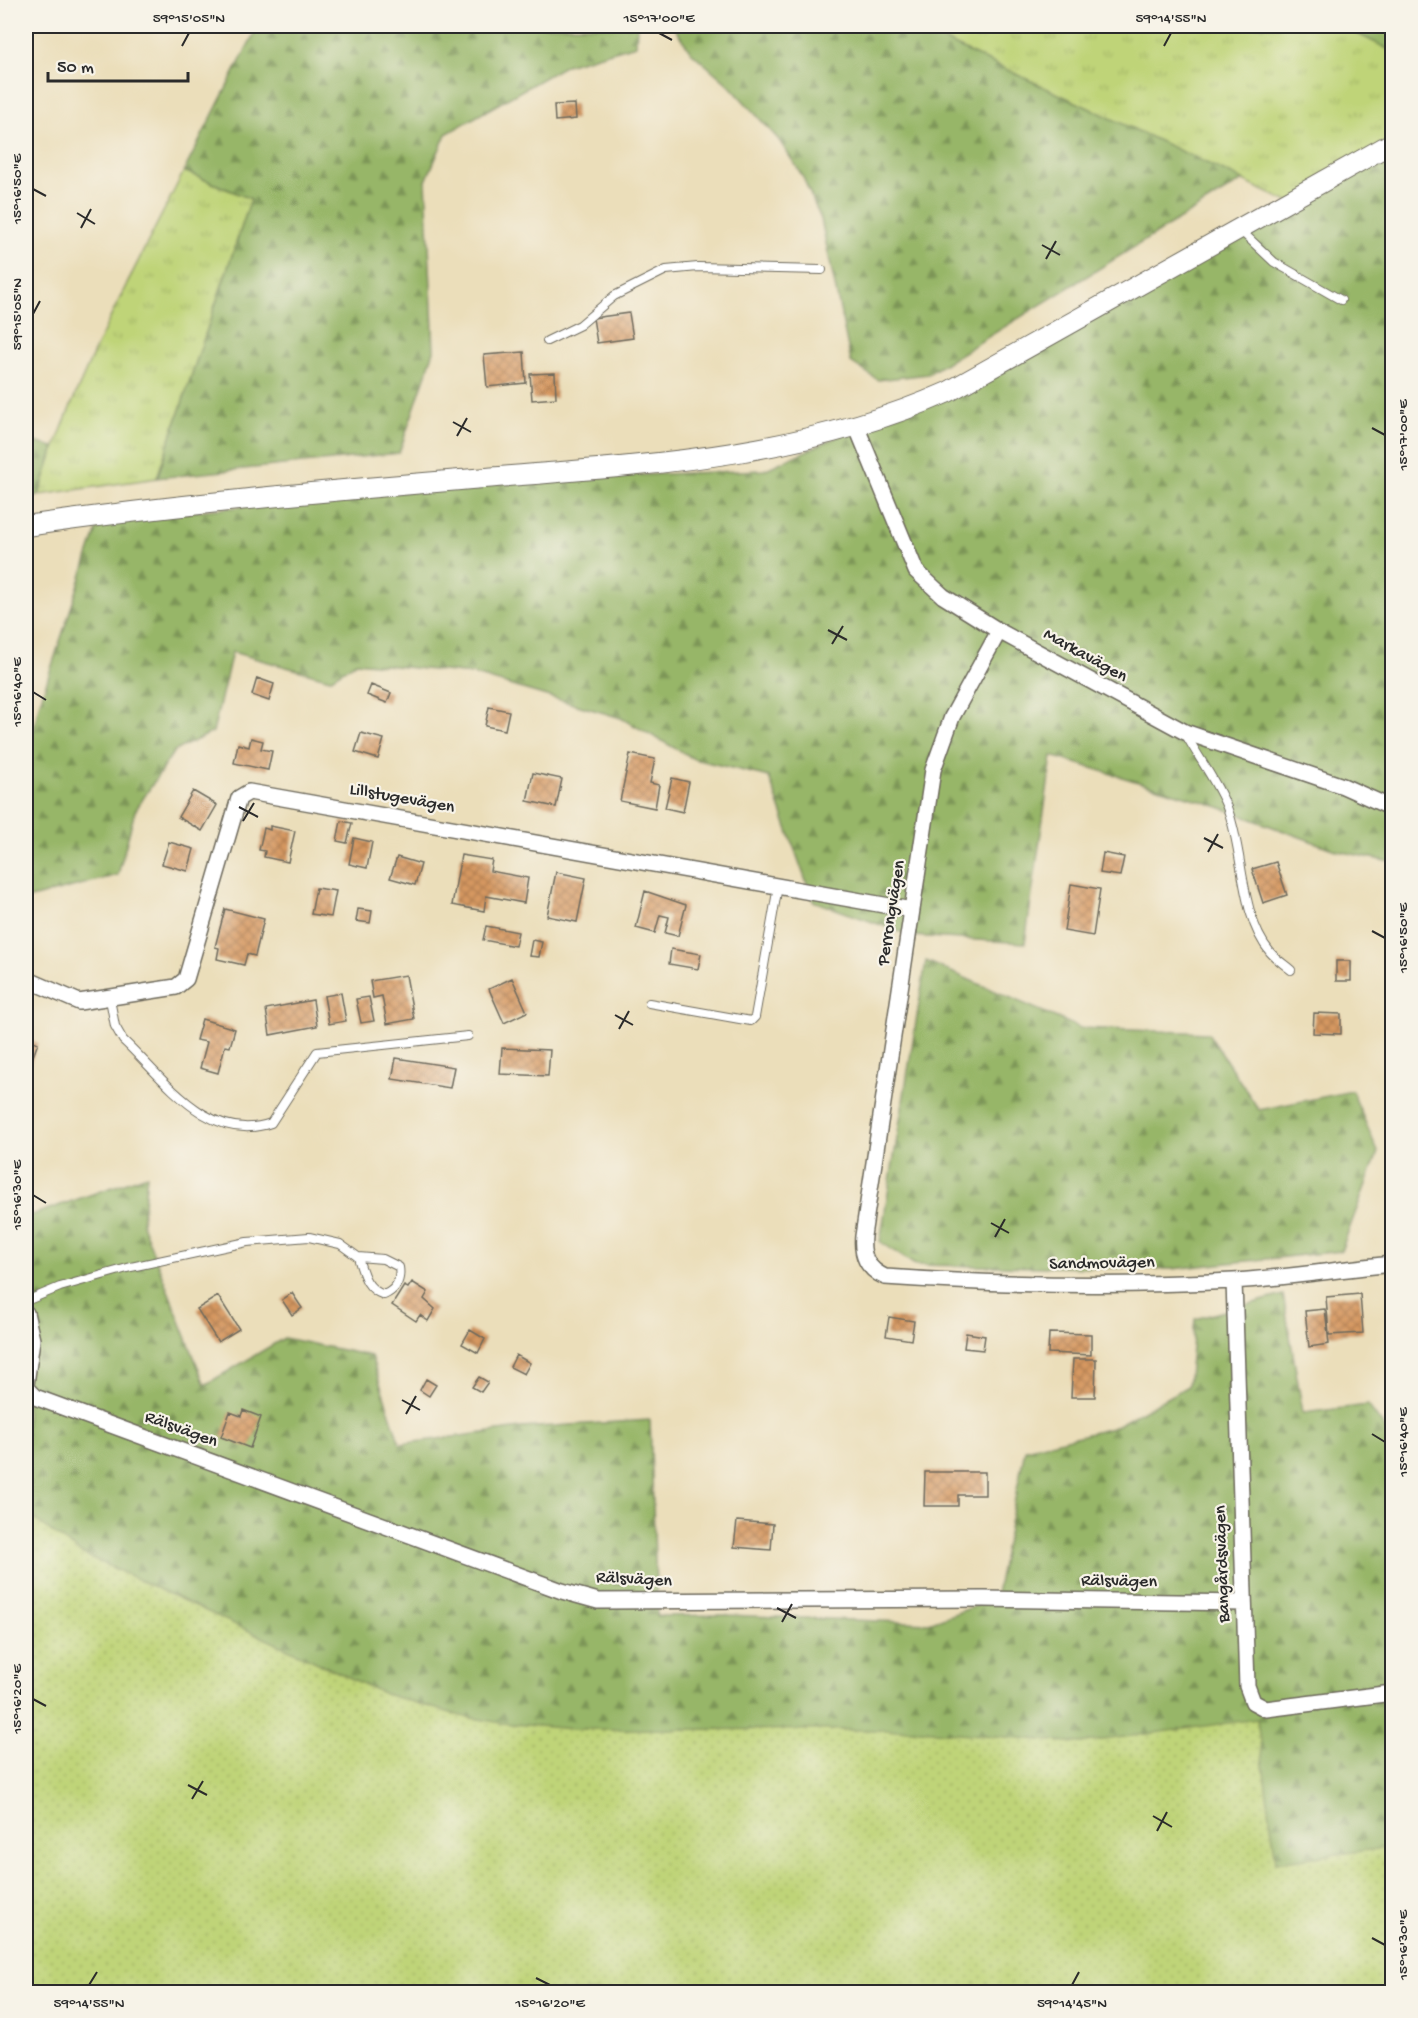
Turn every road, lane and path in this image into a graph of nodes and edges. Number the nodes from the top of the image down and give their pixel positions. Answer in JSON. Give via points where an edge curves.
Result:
{"nodes":[{"id":1,"x":1392,"y":143,"type":"edge"},
{"id":2,"x":1238,"y":228,"type":"junction"},
{"id":3,"x":822,"y":270,"type":"dead end"},
{"id":4,"x":1341,"y":300,"type":"dead end"},
{"id":5,"x":547,"y":341,"type":"dead end"},
{"id":6,"x":857,"y":428,"type":"junction"},
{"id":7,"x":26,"y":526,"type":"edge"},
{"id":8,"x":999,"y":631,"type":"junction"},
{"id":9,"x":1185,"y":732,"type":"junction"},
{"id":10,"x":1392,"y":808,"type":"edge"},
{"id":11,"x":778,"y":886,"type":"junction"},
{"id":12,"x":912,"y":910,"type":"junction"},
{"id":13,"x":1291,"y":970,"type":"dead end"},
{"id":14,"x":26,"y":980,"type":"edge"},
{"id":15,"x":110,"y":999,"type":"junction"},
{"id":16,"x":649,"y":1003,"type":"dead end"},
{"id":17,"x":468,"y":1036,"type":"dead end"},
{"id":18,"x":866,"y":1215,"type":"joint"},
{"id":19,"x":358,"y":1257,"type":"junction"},
{"id":20,"x":1392,"y":1264,"type":"edge"},
{"id":21,"x":1234,"y":1281,"type":"junction"},
{"id":22,"x":26,"y":1300,"type":"edge"},
{"id":23,"x":26,"y":1313,"type":"edge"},
{"id":24,"x":26,"y":1386,"type":"edge"},
{"id":25,"x":1244,"y":1603,"type":"junction"},
{"id":26,"x":1392,"y":1693,"type":"edge"}],
"edges":[{"from":1,"to":2,"type":"street"},
{"from":2,"to":4,"type":"lane","via":[[1274,262]]},
{"from":2,"to":6,"type":"street","via":[[948,392]]},
{"from":3,"to":5,"type":"lane","via":[[666,270],[614,296],[580,325]]},
{"from":6,"to":7,"type":"street","via":[[700,460],[149,508]]},
{"from":6,"to":8,"type":"street","name":"Markavägen","via":[[916,571],[943,596]]},
{"from":8,"to":9,"type":"street","name":"Markavägen"},
{"from":8,"to":12,"type":"street","name":"Perrongvägen","via":[[940,744]]},
{"from":9,"to":10,"type":"street","name":"Markavägen","via":[[1343,786]]},
{"from":9,"to":13,"type":"lane","via":[[1229,812],[1249,904],[1261,937],[1270,952]]},
{"from":11,"to":12,"type":"street","name":"Lillstugevägen"},
{"from":11,"to":15,"type":"street","name":"Lillstugevägen","via":[[249,792],[239,798],[186,980],[176,987]]},
{"from":11,"to":16,"type":"lane","via":[[755,1017],[751,1021]]},
{"from":12,"to":18,"type":"street","name":"Perrongvägen"},
{"from":14,"to":15,"type":"street","name":"Lillstugevägen","via":[[79,1002]]},
{"from":15,"to":17,"type":"lane","via":[[115,1026],[123,1040],[200,1114],[226,1126],[258,1128],[271,1124],[317,1052]]},
{"from":18,"to":21,"type":"street","name":"Sandmovägen","via":[[861,1250],[871,1267],[885,1277],[1051,1285]]},
{"from":19,"to":19,"type":"lane","via":[[383,1259],[399,1267],[400,1277],[394,1290],[384,1295],[373,1291]]},
{"from":19,"to":22,"type":"lane","via":[[340,1244],[309,1237],[247,1242],[131,1267]]},
{"from":20,"to":21,"type":"street","name":"Sandmovägen"},
{"from":21,"to":25,"type":"street","name":"Bangårdsvägen"},
{"from":23,"to":24,"type":"street","via":[[32,1340]]},
{"from":24,"to":25,"type":"street","name":"Rälsvägen","via":[[35,1397],[598,1601],[984,1599]]},
{"from":25,"to":26,"type":"street","name":"Bangårdsvägen","via":[[1247,1686],[1252,1702],[1266,1709]]}]}
